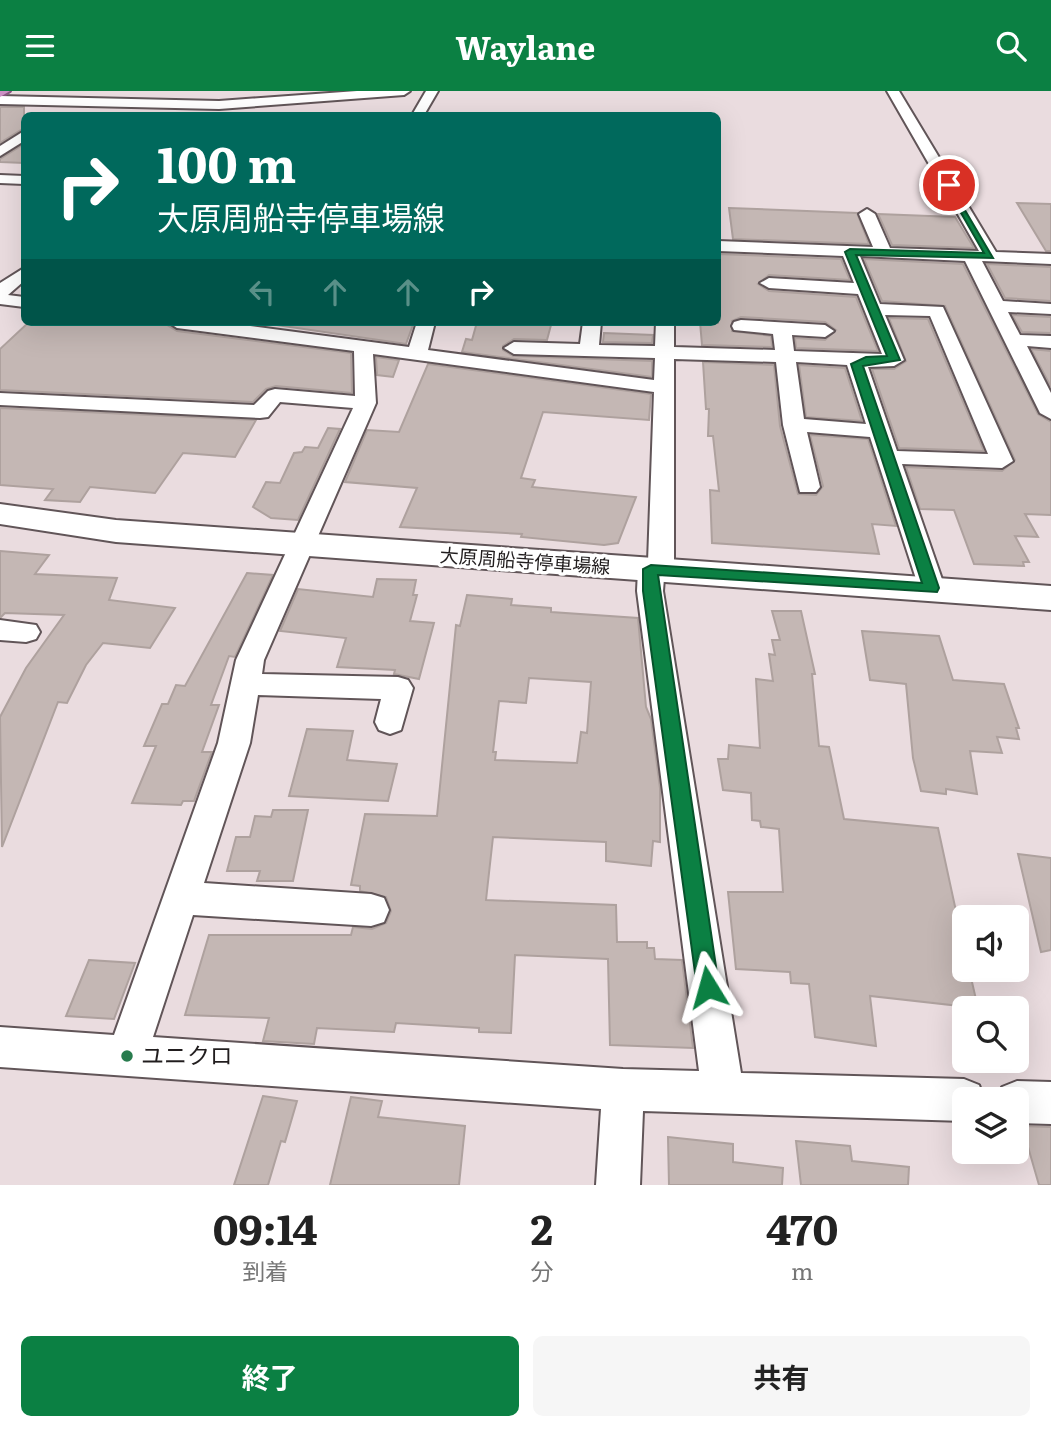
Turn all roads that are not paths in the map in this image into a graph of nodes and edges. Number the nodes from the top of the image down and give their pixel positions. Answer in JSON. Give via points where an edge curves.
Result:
{"nodes":[{"id":1,"x":234,"y":91,"type":"edge"},
{"id":2,"x":404,"y":91,"type":"edge"},
{"id":3,"x":432,"y":91,"type":"edge"},
{"id":4,"x":894,"y":91,"type":"edge"},
{"id":5,"x":0,"y":100,"type":"edge"},
{"id":6,"x":72,"y":102,"type":"junction"},
{"id":7,"x":146,"y":103,"type":"junction"},
{"id":8,"x":219,"y":105,"type":"junction"},
{"id":9,"x":57,"y":112,"type":"edge"},
{"id":10,"x":136,"y":112,"type":"edge"},
{"id":11,"x":210,"y":112,"type":"edge"},
{"id":12,"x":420,"y":112,"type":"edge"},
{"id":13,"x":21,"y":137,"type":"edge"},
{"id":14,"x":0,"y":152,"type":"edge"},
{"id":15,"x":0,"y":179,"type":"edge"},
{"id":16,"x":21,"y":180,"type":"edge"},
{"id":17,"x":867,"y":214,"type":"dead end"},
{"id":18,"x":721,"y":246,"type":"edge"},
{"id":19,"x":850,"y":252,"type":"junction"},
{"id":20,"x":884,"y":253,"type":"junction"},
{"id":21,"x":970,"y":255,"type":"junction"},
{"id":22,"x":990,"y":256,"type":"junction"},
{"id":23,"x":1051,"y":259,"type":"edge"},
{"id":24,"x":21,"y":275,"type":"edge"},
{"id":25,"x":769,"y":283,"type":"dead end"},
{"id":26,"x":865,"y":289,"type":"junction"},
{"id":27,"x":0,"y":292,"type":"edge"},
{"id":28,"x":0,"y":299,"type":"edge"},
{"id":29,"x":21,"y":302,"type":"edge"},
{"id":30,"x":996,"y":306,"type":"junction"},
{"id":31,"x":874,"y":309,"type":"junction"},
{"id":32,"x":1051,"y":309,"type":"edge"},
{"id":33,"x":243,"y":326,"type":"edge"},
{"id":34,"x":425,"y":326,"type":"edge"},
{"id":35,"x":592,"y":326,"type":"edge"},
{"id":36,"x":665,"y":326,"type":"edge"},
{"id":37,"x":741,"y":326,"type":"dead end"},
{"id":38,"x":292,"y":329,"type":"edge"},
{"id":39,"x":782,"y":329,"type":"junction"},
{"id":40,"x":825,"y":331,"type":"dead end"},
{"id":41,"x":1013,"y":340,"type":"junction"},
{"id":42,"x":1051,"y":342,"type":"edge"},
{"id":43,"x":363,"y":347,"type":"junction"},
{"id":44,"x":514,"y":349,"type":"junction"},
{"id":45,"x":589,"y":350,"type":"junction"},
{"id":46,"x":417,"y":353,"type":"junction"},
{"id":47,"x":665,"y":353,"type":"junction"},
{"id":48,"x":785,"y":356,"type":"junction"},
{"id":49,"x":866,"y":360,"type":"junction"},
{"id":50,"x":664,"y":387,"type":"junction"},
{"id":51,"x":0,"y":399,"type":"edge"},
{"id":52,"x":366,"y":403,"type":"junction"},
{"id":53,"x":1048,"y":403,"type":"edge"},
{"id":54,"x":794,"y":425,"type":"junction"},
{"id":55,"x":879,"y":431,"type":"junction"},
{"id":56,"x":888,"y":457,"type":"junction"},
{"id":57,"x":808,"y":487,"type":"dead end"},
{"id":58,"x":5,"y":520,"type":"edge"},
{"id":59,"x":302,"y":543,"type":"junction"},
{"id":60,"x":656,"y":570,"type":"junction"},
{"id":61,"x":932,"y":588,"type":"junction"},
{"id":62,"x":1051,"y":598,"type":"edge"},
{"id":63,"x":245,"y":684,"type":"junction"},
{"id":64,"x":390,"y":722,"type":"dead end"},
{"id":65,"x":180,"y":898,"type":"junction"},
{"id":66,"x":371,"y":910,"type":"dead end"},
{"id":67,"x":0,"y":1047,"type":"edge"},
{"id":68,"x":127,"y":1056,"type":"junction"},
{"id":69,"x":622,"y":1090,"type":"junction"},
{"id":70,"x":723,"y":1093,"type":"junction"},
{"id":71,"x":952,"y":1100,"type":"edge"},
{"id":72,"x":1029,"y":1102,"type":"edge"},
{"id":73,"x":1051,"y":1103,"type":"edge"},
{"id":74,"x":618,"y":1185,"type":"edge"}],
"edges":[{"from":1,"to":8,"type":"street"},
{"from":2,"to":8,"type":"street"},
{"from":3,"to":12,"type":"street"},
{"from":4,"to":22,"type":"street"},
{"from":5,"to":6,"type":"street"},
{"from":6,"to":7,"type":"street"},
{"from":6,"to":9,"type":"street"},
{"from":7,"to":8,"type":"street"},
{"from":7,"to":10,"type":"street"},
{"from":8,"to":11,"type":"street"},
{"from":13,"to":14,"type":"street"},
{"from":15,"to":16,"type":"street"},
{"from":17,"to":20,"type":"street"},
{"from":18,"to":19,"type":"street"},
{"from":19,"to":20,"type":"street"},
{"from":19,"to":26,"type":"street"},
{"from":20,"to":21,"type":"street"},
{"from":21,"to":22,"type":"street"},
{"from":21,"to":30,"type":"street"},
{"from":22,"to":23,"type":"street"},
{"from":24,"to":27,"type":"street"},
{"from":25,"to":26,"type":"street"},
{"from":26,"to":31,"type":"street"},
{"from":28,"to":29,"type":"street"},
{"from":30,"to":32,"type":"street"},
{"from":30,"to":41,"type":"street"},
{"from":31,"to":49,"type":"street","via":[[894,360]]},
{"from":31,"to":56,"type":"street","via":[[937,311],[1002,461]]},
{"from":33,"to":38,"type":"street"},
{"from":34,"to":46,"type":"street"},
{"from":35,"to":45,"type":"street"},
{"from":36,"to":47,"type":"street"},
{"from":37,"to":39,"type":"street"},
{"from":38,"to":43,"type":"street"},
{"from":39,"to":40,"type":"street"},
{"from":39,"to":48,"type":"street"},
{"from":41,"to":42,"type":"street"},
{"from":41,"to":53,"type":"street"},
{"from":43,"to":46,"type":"street"},
{"from":43,"to":52,"type":"street"},
{"from":44,"to":45,"type":"street"},
{"from":44,"to":46,"type":"street"},
{"from":44,"to":50,"type":"street"},
{"from":45,"to":47,"type":"street"},
{"from":47,"to":48,"type":"street"},
{"from":47,"to":50,"type":"street"},
{"from":48,"to":49,"type":"street"},
{"from":48,"to":54,"type":"street"},
{"from":49,"to":55,"type":"street","via":[[856,364]]},
{"from":50,"to":60,"type":"street"},
{"from":51,"to":52,"type":"street","via":[[260,412],[275,395]]},
{"from":52,"to":59,"type":"street"},
{"from":54,"to":55,"type":"street"},
{"from":54,"to":57,"type":"street"},
{"from":55,"to":56,"type":"street"},
{"from":56,"to":61,"type":"street"},
{"from":58,"to":59,"type":"main road","name":"大原周船寺停車場線","via":[[137,534]]},
{"from":59,"to":60,"type":"main road","name":"大原周船寺停車場線"},
{"from":59,"to":63,"type":"street","via":[[250,660]]},
{"from":60,"to":61,"type":"main road","name":"大原周船寺停車場線"},
{"from":60,"to":70,"type":"street","via":[[650,591]]},
{"from":61,"to":62,"type":"main road","name":"大原周船寺停車場線"},
{"from":63,"to":64,"type":"street","via":[[398,688]]},
{"from":63,"to":65,"type":"street","via":[[234,743]]},
{"from":65,"to":66,"type":"street"},
{"from":65,"to":68,"type":"street"},
{"from":67,"to":68,"type":"street"},
{"from":68,"to":69,"type":"street"},
{"from":69,"to":70,"type":"street"},
{"from":69,"to":74,"type":"street"},
{"from":70,"to":71,"type":"street"},
{"from":72,"to":73,"type":"street"}]}
